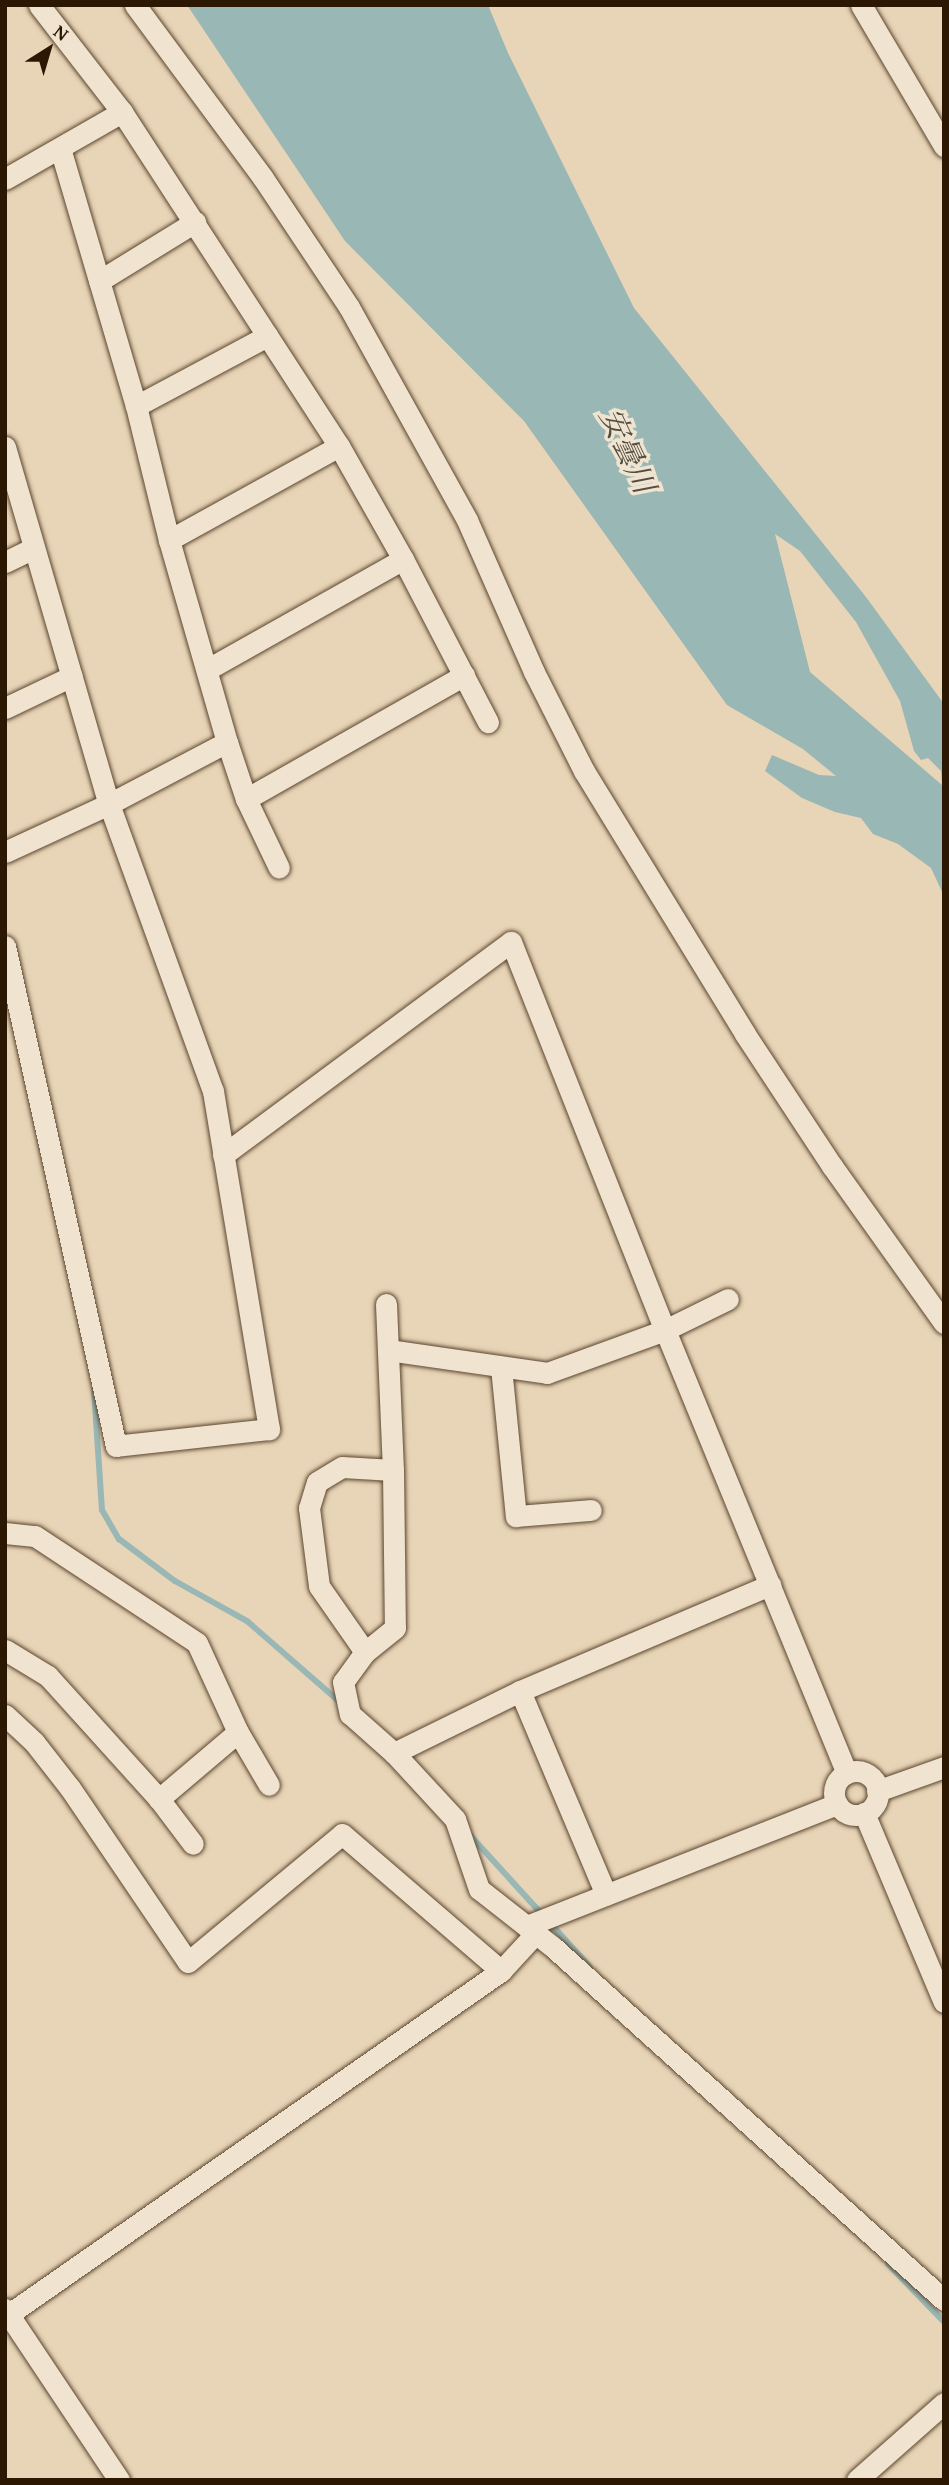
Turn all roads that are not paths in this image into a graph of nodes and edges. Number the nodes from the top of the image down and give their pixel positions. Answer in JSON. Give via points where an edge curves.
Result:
{"nodes":[{"id":1,"x":39,"y":5,"type":"edge"},
{"id":2,"x":135,"y":5,"type":"edge"},
{"id":3,"x":861,"y":5,"type":"edge"},
{"id":4,"x":122,"y":112,"type":"junction"},
{"id":5,"x":944,"y":146,"type":"edge"},
{"id":6,"x":60,"y":148,"type":"junction"},
{"id":7,"x":5,"y":179,"type":"edge"},
{"id":8,"x":195,"y":222,"type":"junction"},
{"id":9,"x":99,"y":281,"type":"junction"},
{"id":10,"x":267,"y":337,"type":"junction"},
{"id":11,"x":136,"y":406,"type":"junction"},
{"id":12,"x":339,"y":446,"type":"junction"},
{"id":13,"x":5,"y":447,"type":"edge"},
{"id":14,"x":169,"y":540,"type":"junction"},
{"id":15,"x":34,"y":548,"type":"junction"},
{"id":16,"x":403,"y":559,"type":"junction"},
{"id":17,"x":5,"y":562,"type":"edge"},
{"id":18,"x":208,"y":669,"type":"junction"},
{"id":19,"x":464,"y":675,"type":"junction"},
{"id":20,"x":72,"y":676,"type":"junction"},
{"id":21,"x":5,"y":708,"type":"edge"},
{"id":22,"x":488,"y":722,"type":"dead end"},
{"id":23,"x":227,"y":742,"type":"junction"},
{"id":24,"x":246,"y":799,"type":"junction"},
{"id":25,"x":109,"y":804,"type":"junction"},
{"id":26,"x":5,"y":852,"type":"edge"},
{"id":27,"x":279,"y":868,"type":"dead end"},
{"id":28,"x":5,"y":946,"type":"edge"},
{"id":29,"x":223,"y":1155,"type":"junction"},
{"id":30,"x":728,"y":1299,"type":"dead end"},
{"id":31,"x":386,"y":1304,"type":"dead end"},
{"id":32,"x":944,"y":1323,"type":"edge"},
{"id":33,"x":665,"y":1330,"type":"junction"},
{"id":34,"x":388,"y":1350,"type":"junction"},
{"id":35,"x":501,"y":1367,"type":"junction"},
{"id":36,"x":393,"y":1470,"type":"junction"},
{"id":37,"x":591,"y":1510,"type":"dead end"},
{"id":38,"x":5,"y":1533,"type":"edge"},
{"id":39,"x":770,"y":1585,"type":"junction"},
{"id":40,"x":5,"y":1650,"type":"edge"},
{"id":41,"x":365,"y":1652,"type":"junction"},
{"id":42,"x":520,"y":1691,"type":"junction"},
{"id":43,"x":5,"y":1715,"type":"edge"},
{"id":44,"x":238,"y":1732,"type":"junction"},
{"id":45,"x":394,"y":1753,"type":"junction"},
{"id":46,"x":944,"y":1767,"type":"edge"},
{"id":47,"x":847,"y":1773,"type":"junction"},
{"id":48,"x":269,"y":1785,"type":"dead end"},
{"id":49,"x":877,"y":1791,"type":"junction"},
{"id":50,"x":159,"y":1799,"type":"junction"},
{"id":51,"x":836,"y":1804,"type":"junction"},
{"id":52,"x":864,"y":1814,"type":"junction"},
{"id":53,"x":193,"y":1844,"type":"dead end"},
{"id":54,"x":607,"y":1895,"type":"junction"},
{"id":55,"x":531,"y":1930,"type":"junction"},
{"id":56,"x":500,"y":1971,"type":"junction"},
{"id":57,"x":944,"y":2002,"type":"edge"},
{"id":58,"x":944,"y":2300,"type":"edge"},
{"id":59,"x":7,"y":2311,"type":"edge"},
{"id":60,"x":944,"y":2403,"type":"edge"},
{"id":61,"x":119,"y":2480,"type":"edge"},
{"id":62,"x":857,"y":2480,"type":"edge"}],
"edges":[{"from":1,"to":4,"type":"street"},
{"from":2,"to":32,"type":"street","via":[[263,178],[349,307],[467,520],[584,771],[745,1034]]},
{"from":3,"to":5,"type":"street"},
{"from":4,"to":6,"type":"street"},
{"from":4,"to":8,"type":"street"},
{"from":6,"to":7,"type":"street"},
{"from":6,"to":9,"type":"street"},
{"from":8,"to":9,"type":"street"},
{"from":8,"to":10,"type":"street"},
{"from":9,"to":11,"type":"street"},
{"from":10,"to":11,"type":"street"},
{"from":10,"to":12,"type":"street"},
{"from":11,"to":14,"type":"street"},
{"from":12,"to":14,"type":"street"},
{"from":12,"to":16,"type":"street"},
{"from":13,"to":15,"type":"street"},
{"from":14,"to":18,"type":"street"},
{"from":15,"to":17,"type":"street"},
{"from":15,"to":20,"type":"street"},
{"from":16,"to":18,"type":"street"},
{"from":16,"to":19,"type":"street"},
{"from":18,"to":23,"type":"street"},
{"from":19,"to":22,"type":"street"},
{"from":19,"to":24,"type":"street"},
{"from":20,"to":21,"type":"street"},
{"from":20,"to":25,"type":"street"},
{"from":23,"to":24,"type":"street"},
{"from":23,"to":25,"type":"street"},
{"from":24,"to":27,"type":"street"},
{"from":25,"to":26,"type":"street"},
{"from":25,"to":29,"type":"street","via":[[213,1091]]},
{"from":28,"to":29,"type":"street","via":[[116,1446],[269,1430]]},
{"from":29,"to":33,"type":"street","via":[[511,942]]},
{"from":30,"to":33,"type":"street"},
{"from":31,"to":34,"type":"street"},
{"from":33,"to":35,"type":"street","via":[[547,1374]]},
{"from":33,"to":39,"type":"street"},
{"from":34,"to":35,"type":"street"},
{"from":34,"to":36,"type":"street"},
{"from":35,"to":37,"type":"street","via":[[516,1517]]},
{"from":36,"to":41,"type":"street","via":[[395,1628]]},
{"from":36,"to":41,"type":"street","via":[[342,1467],[317,1482],[309,1508],[319,1586]]},
{"from":38,"to":44,"type":"street","via":[[35,1536],[197,1643]]},
{"from":39,"to":42,"type":"street"},
{"from":39,"to":47,"type":"street"},
{"from":40,"to":50,"type":"street","via":[[48,1676]]},
{"from":41,"to":45,"type":"street","via":[[344,1682],[350,1714]]},
{"from":42,"to":45,"type":"street"},
{"from":42,"to":54,"type":"street"},
{"from":43,"to":56,"type":"street","via":[[34,1742],[70,1788],[188,1962],[342,1834]]},
{"from":44,"to":48,"type":"street"},
{"from":44,"to":50,"type":"street"},
{"from":45,"to":55,"type":"street","via":[[455,1819],[479,1889]]},
{"from":46,"to":49,"type":"street"},
{"from":47,"to":49,"type":"street","via":[[867,1774]]},
{"from":47,"to":51,"type":"street","via":[[836,1783]]},
{"from":49,"to":52,"type":"street","via":[[875,1804]]},
{"from":50,"to":53,"type":"street"},
{"from":51,"to":52,"type":"street","via":[[852,1815]]},
{"from":51,"to":54,"type":"street"},
{"from":52,"to":57,"type":"street"},
{"from":54,"to":55,"type":"street"},
{"from":55,"to":56,"type":"street"},
{"from":55,"to":58,"type":"street"},
{"from":56,"to":59,"type":"street"},
{"from":59,"to":61,"type":"street"},
{"from":60,"to":62,"type":"street"}]}
